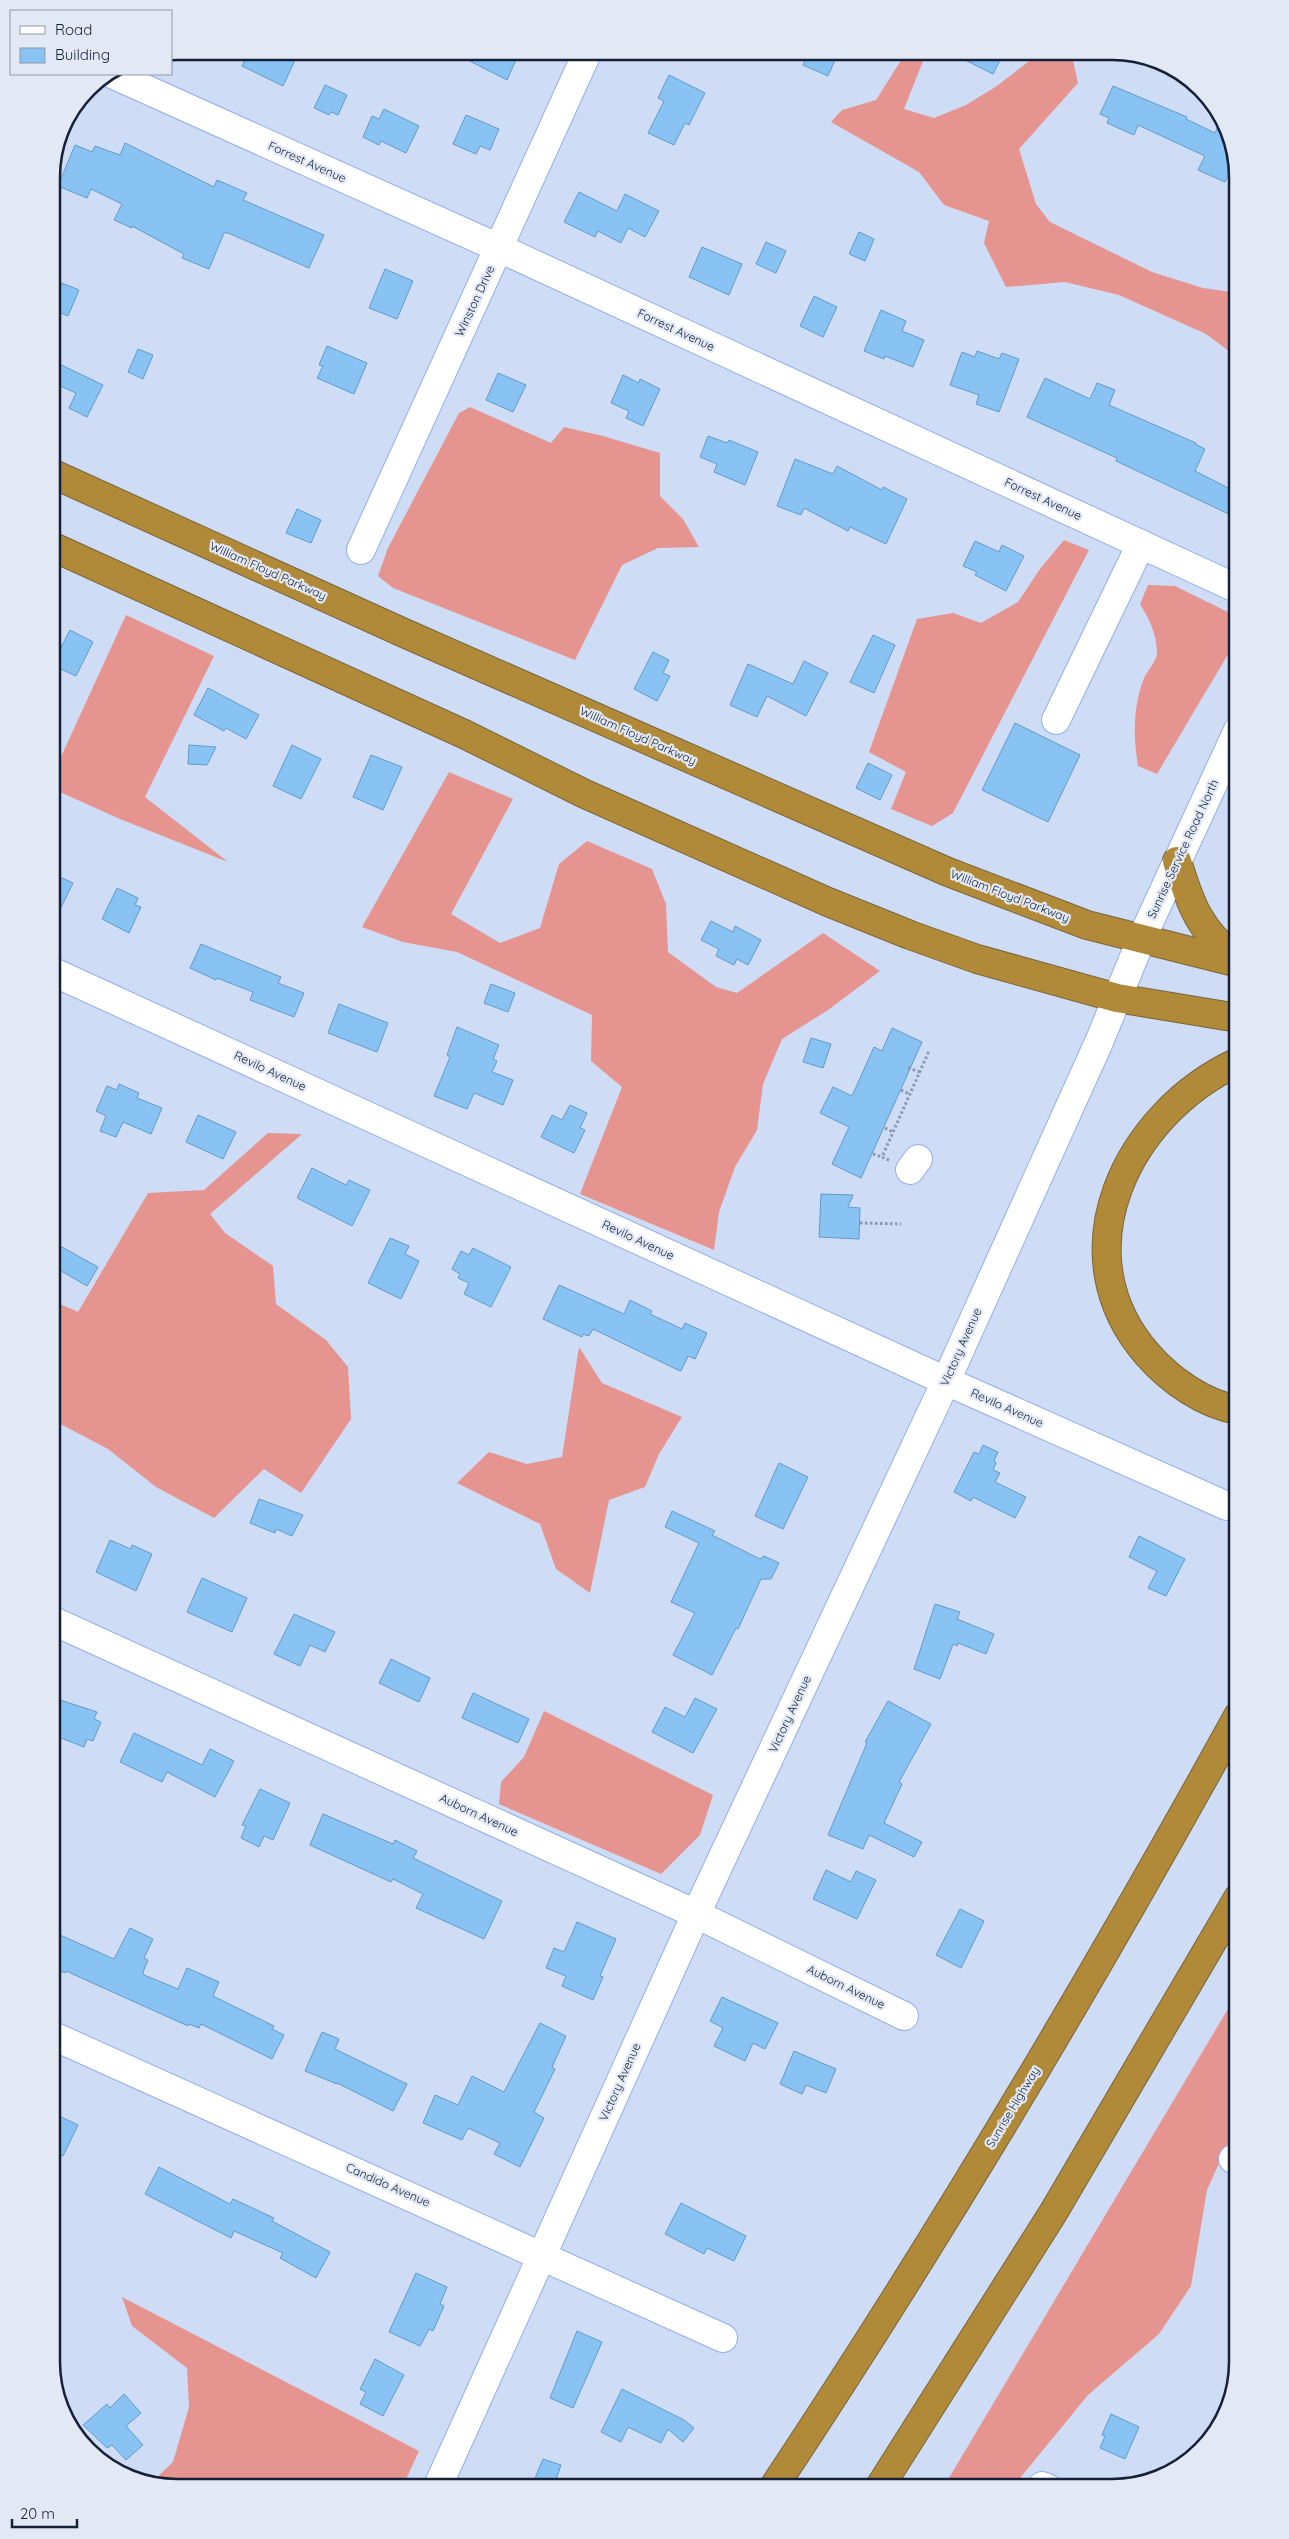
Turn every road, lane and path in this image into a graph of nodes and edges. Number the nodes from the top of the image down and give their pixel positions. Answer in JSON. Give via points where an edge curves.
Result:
{"nodes":[{"id":1,"x":584,"y":60,"type":"edge"},
{"id":2,"x":118,"y":77,"type":"edge"},
{"id":3,"x":499,"y":248,"type":"junction"},
{"id":4,"x":60,"y":477,"type":"edge"},
{"id":5,"x":1141,"y":544,"type":"junction"},
{"id":6,"x":60,"y":550,"type":"edge"},
{"id":7,"x":361,"y":550,"type":"dead end"},
{"id":8,"x":1229,"y":585,"type":"edge"},
{"id":9,"x":1056,"y":720,"type":"dead end"},
{"id":10,"x":1229,"y":749,"type":"edge"},
{"id":11,"x":1177,"y":861,"type":"junction"},
{"id":12,"x":1141,"y":940,"type":"junction"},
{"id":13,"x":1229,"y":953,"type":"edge"},
{"id":14,"x":1229,"y":960,"type":"edge"},
{"id":15,"x":60,"y":975,"type":"edge"},
{"id":16,"x":1117,"y":998,"type":"junction"},
{"id":17,"x":1229,"y":1017,"type":"edge"},
{"id":18,"x":929,"y":1051,"type":"dead end"},
{"id":19,"x":1229,"y":1067,"type":"edge"},
{"id":20,"x":908,"y":1068,"type":"dead end"},
{"id":21,"x":920,"y":1072,"type":"junction"},
{"id":22,"x":901,"y":1090,"type":"dead end"},
{"id":23,"x":910,"y":1094,"type":"junction"},
{"id":24,"x":885,"y":1128,"type":"dead end"},
{"id":25,"x":893,"y":1132,"type":"junction"},
{"id":26,"x":873,"y":1154,"type":"dead end"},
{"id":27,"x":882,"y":1158,"type":"junction"},
{"id":28,"x":914,"y":1165,"type":"dead end"},
{"id":29,"x":860,"y":1224,"type":"dead end"},
{"id":30,"x":901,"y":1224,"type":"dead end"},
{"id":31,"x":946,"y":1381,"type":"junction"},
{"id":32,"x":1229,"y":1406,"type":"edge"},
{"id":33,"x":1226,"y":1506,"type":"dead end"},
{"id":34,"x":60,"y":1624,"type":"edge"},
{"id":35,"x":1229,"y":1732,"type":"edge"},
{"id":36,"x":696,"y":1914,"type":"junction"},
{"id":37,"x":1229,"y":1914,"type":"edge"},
{"id":38,"x":1229,"y":1939,"type":"edge"},
{"id":39,"x":1173,"y":2011,"type":"junction"},
{"id":40,"x":904,"y":2016,"type":"dead end"},
{"id":41,"x":60,"y":2039,"type":"edge"},
{"id":42,"x":541,"y":2254,"type":"junction"},
{"id":43,"x":723,"y":2338,"type":"dead end"},
{"id":44,"x":441,"y":2479,"type":"edge"},
{"id":45,"x":779,"y":2479,"type":"edge"},
{"id":46,"x":885,"y":2479,"type":"edge"}],
"edges":[{"from":1,"to":3,"type":"street","name":"Winston Drive"},
{"from":2,"to":3,"type":"street","name":"Forrest Avenue"},
{"from":3,"to":5,"type":"street","name":"Forrest Avenue"},
{"from":3,"to":7,"type":"street","name":"Winston Drive"},
{"from":4,"to":12,"type":"highway","name":"William Floyd Parkway","via":[[873,840],[1024,903]]},
{"from":5,"to":8,"type":"street","name":"Forrest Avenue"},
{"from":5,"to":9,"type":"street"},
{"from":6,"to":16,"type":"highway","via":[[464,734],[585,794],[828,902],[977,959]]},
{"from":10,"to":11,"type":"street","name":"Sunrise Service Road North"},
{"from":11,"to":12,"type":"street","name":"Sunrise Service Road North"},
{"from":11,"to":13,"type":"highway","via":[[1196,915]]},
{"from":12,"to":14,"type":"highway","name":"William Floyd Parkway"},
{"from":12,"to":16,"type":"street","name":"Victory Avenue"},
{"from":15,"to":31,"type":"street","name":"Revilo Avenue"},
{"from":16,"to":17,"type":"highway"},
{"from":16,"to":31,"type":"street","name":"Victory Avenue"},
{"from":18,"to":21,"type":"path"},
{"from":19,"to":32,"type":"highway","via":[[1189,1092],[1153,1127],[1138,1147],[1110,1211],[1106,1257],[1124,1320],[1158,1367],[1192,1392]]},
{"from":20,"to":21,"type":"path"},
{"from":21,"to":23,"type":"path"},
{"from":22,"to":23,"type":"path"},
{"from":23,"to":25,"type":"path"},
{"from":24,"to":25,"type":"path"},
{"from":25,"to":27,"type":"path"},
{"from":26,"to":27,"type":"path"},
{"from":27,"to":28,"type":"path"},
{"from":29,"to":30,"type":"path"},
{"from":31,"to":33,"type":"street","name":"Revilo Avenue"},
{"from":31,"to":36,"type":"street","name":"Victory Avenue"},
{"from":34,"to":36,"type":"street","name":"Auborn Avenue"},
{"from":35,"to":45,"type":"highway","name":"Sunrise Highway","via":[[1006,2120]]},
{"from":36,"to":40,"type":"street","name":"Auborn Avenue"},
{"from":36,"to":42,"type":"street","name":"Victory Avenue"},
{"from":37,"to":39,"type":"highway"},
{"from":38,"to":39,"type":"highway"},
{"from":39,"to":46,"type":"highway","via":[[1037,2238]]},
{"from":41,"to":42,"type":"street","name":"Candido Avenue"},
{"from":42,"to":43,"type":"street","name":"Candido Avenue"},
{"from":42,"to":44,"type":"street","name":"Victory Avenue"}]}
